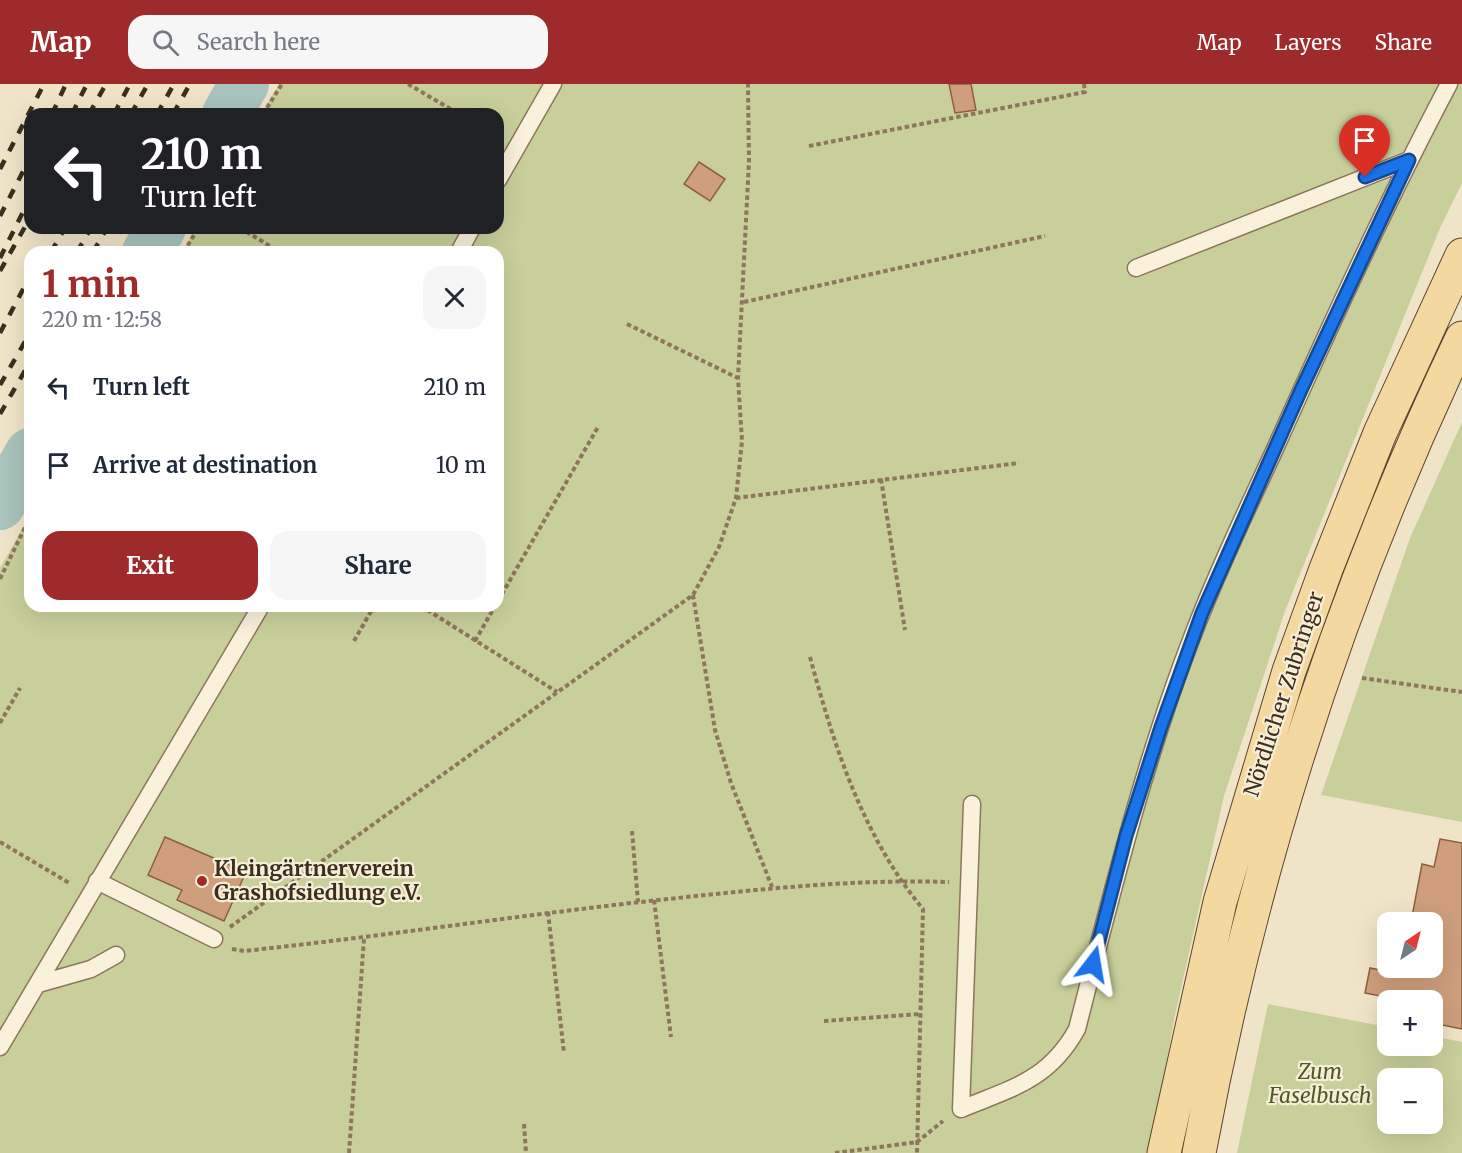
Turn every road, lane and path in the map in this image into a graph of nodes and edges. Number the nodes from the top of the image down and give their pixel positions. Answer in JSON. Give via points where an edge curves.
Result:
{"nodes":[{"id":1,"x":282,"y":84,"type":"edge"},
{"id":2,"x":408,"y":84,"type":"edge"},
{"id":3,"x":553,"y":84,"type":"edge"},
{"id":4,"x":748,"y":84,"type":"edge"},
{"id":5,"x":1084,"y":84,"type":"edge"},
{"id":6,"x":1449,"y":84,"type":"edge"},
{"id":7,"x":267,"y":108,"type":"edge"},
{"id":8,"x":449,"y":108,"type":"edge"},
{"id":9,"x":809,"y":146,"type":"dead end"},
{"id":10,"x":1409,"y":160,"type":"junction"},
{"id":11,"x":504,"y":170,"type":"edge"},
{"id":12,"x":250,"y":234,"type":"edge"},
{"id":13,"x":1045,"y":236,"type":"dead end"},
{"id":14,"x":270,"y":246,"type":"edge"},
{"id":15,"x":1462,"y":255,"type":"edge"},
{"id":16,"x":1136,"y":268,"type":"dead end"},
{"id":17,"x":744,"y":302,"type":"junction"},
{"id":18,"x":627,"y":324,"type":"dead end"},
{"id":19,"x":1462,"y":338,"type":"edge"},
{"id":20,"x":738,"y":378,"type":"junction"},
{"id":21,"x":598,"y":427,"type":"dead end"},
{"id":22,"x":1019,"y":463,"type":"dead end"},
{"id":23,"x":882,"y":479,"type":"junction"},
{"id":24,"x":736,"y":498,"type":"junction"},
{"id":25,"x":24,"y":529,"type":"edge"},
{"id":26,"x":0,"y":579,"type":"edge"},
{"id":27,"x":504,"y":591,"type":"edge"},
{"id":28,"x":693,"y":595,"type":"junction"},
{"id":29,"x":257,"y":612,"type":"edge"},
{"id":30,"x":370,"y":612,"type":"edge"},
{"id":31,"x":430,"y":612,"type":"edge"},
{"id":32,"x":492,"y":612,"type":"edge"},
{"id":33,"x":906,"y":630,"type":"dead end"},
{"id":34,"x":354,"y":640,"type":"dead end"},
{"id":35,"x":475,"y":641,"type":"junction"},
{"id":36,"x":810,"y":657,"type":"dead end"},
{"id":37,"x":1362,"y":678,"type":"dead end"},
{"id":38,"x":20,"y":688,"type":"dead end"},
{"id":39,"x":557,"y":692,"type":"junction"},
{"id":40,"x":1462,"y":692,"type":"edge"},
{"id":41,"x":0,"y":723,"type":"edge"},
{"id":42,"x":972,"y":804,"type":"dead end"},
{"id":43,"x":632,"y":831,"type":"dead end"},
{"id":44,"x":0,"y":842,"type":"edge"},
{"id":45,"x":899,"y":880,"type":"junction"},
{"id":46,"x":969,"y":882,"type":"junction"},
{"id":47,"x":772,"y":887,"type":"junction"},
{"id":48,"x":93,"y":888,"type":"junction"},
{"id":49,"x":654,"y":900,"type":"junction"},
{"id":50,"x":638,"y":902,"type":"junction"},
{"id":51,"x":548,"y":912,"type":"junction"},
{"id":52,"x":364,"y":938,"type":"junction"},
{"id":53,"x":214,"y":939,"type":"junction"},
{"id":54,"x":116,"y":955,"type":"dead end"},
{"id":55,"x":38,"y":984,"type":"junction"},
{"id":56,"x":920,"y":1014,"type":"junction"},
{"id":57,"x":824,"y":1021,"type":"dead end"},
{"id":58,"x":671,"y":1037,"type":"dead end"},
{"id":59,"x":0,"y":1047,"type":"edge"},
{"id":60,"x":564,"y":1053,"type":"dead end"},
{"id":61,"x":961,"y":1109,"type":"junction"},
{"id":62,"x":524,"y":1124,"type":"dead end"},
{"id":63,"x":917,"y":1142,"type":"junction"},
{"id":64,"x":349,"y":1153,"type":"edge"},
{"id":65,"x":526,"y":1153,"type":"edge"},
{"id":66,"x":835,"y":1153,"type":"edge"},
{"id":67,"x":917,"y":1153,"type":"edge"},
{"id":68,"x":1164,"y":1153,"type":"edge"},
{"id":69,"x":1199,"y":1153,"type":"edge"}],
"edges":[{"from":1,"to":7,"type":"path"},
{"from":2,"to":8,"type":"path"},
{"from":3,"to":11,"type":"lane"},
{"from":4,"to":17,"type":"path"},
{"from":5,"to":9,"type":"path","via":[[1085,92]]},
{"from":6,"to":10,"type":"lane"},
{"from":10,"to":16,"type":"lane"},
{"from":10,"to":61,"type":"lane","via":[[1202,613],[1126,836],[1077,1029],[1054,1064],[1022,1084]]},
{"from":12,"to":14,"type":"path"},
{"from":13,"to":17,"type":"path"},
{"from":15,"to":68,"type":"main road","name":"Nördlicher Zubringer","via":[[1380,433],[1289,671],[1220,902]]},
{"from":17,"to":20,"type":"path"},
{"from":18,"to":20,"type":"path"},
{"from":19,"to":69,"type":"main road","name":"Nördlicher Zubringer","via":[[1413,444],[1359,579],[1293,772],[1257,897],[1214,1072]]},
{"from":20,"to":24,"type":"path","via":[[742,441]]},
{"from":21,"to":27,"type":"path"},
{"from":22,"to":23,"type":"path"},
{"from":23,"to":24,"type":"path"},
{"from":23,"to":33,"type":"path"},
{"from":24,"to":28,"type":"path","via":[[719,547]]},
{"from":25,"to":26,"type":"path"},
{"from":28,"to":39,"type":"path"},
{"from":28,"to":47,"type":"path","via":[[715,730]]},
{"from":29,"to":48,"type":"lane"},
{"from":30,"to":34,"type":"path"},
{"from":31,"to":35,"type":"path"},
{"from":32,"to":35,"type":"path"},
{"from":35,"to":39,"type":"path"},
{"from":36,"to":45,"type":"path","via":[[829,728],[849,782]]},
{"from":37,"to":40,"type":"path"},
{"from":38,"to":41,"type":"path"},
{"from":39,"to":53,"type":"path"},
{"from":42,"to":46,"type":"lane"},
{"from":43,"to":50,"type":"path"},
{"from":44,"to":48,"type":"path"},
{"from":45,"to":46,"type":"path"},
{"from":45,"to":47,"type":"path"},
{"from":45,"to":56,"type":"path","via":[[923,909]]},
{"from":46,"to":61,"type":"lane"},
{"from":47,"to":49,"type":"path"},
{"from":48,"to":53,"type":"lane"},
{"from":48,"to":55,"type":"lane"},
{"from":49,"to":50,"type":"path"},
{"from":49,"to":58,"type":"path"},
{"from":50,"to":51,"type":"path"},
{"from":51,"to":52,"type":"path"},
{"from":51,"to":60,"type":"path"},
{"from":52,"to":53,"type":"path","via":[[244,951]]},
{"from":52,"to":64,"type":"path"},
{"from":54,"to":55,"type":"lane","via":[[91,969]]},
{"from":55,"to":59,"type":"lane"},
{"from":56,"to":57,"type":"path"},
{"from":56,"to":63,"type":"path"},
{"from":61,"to":63,"type":"path"},
{"from":62,"to":65,"type":"path"},
{"from":63,"to":66,"type":"path"},
{"from":63,"to":67,"type":"path"}]}
